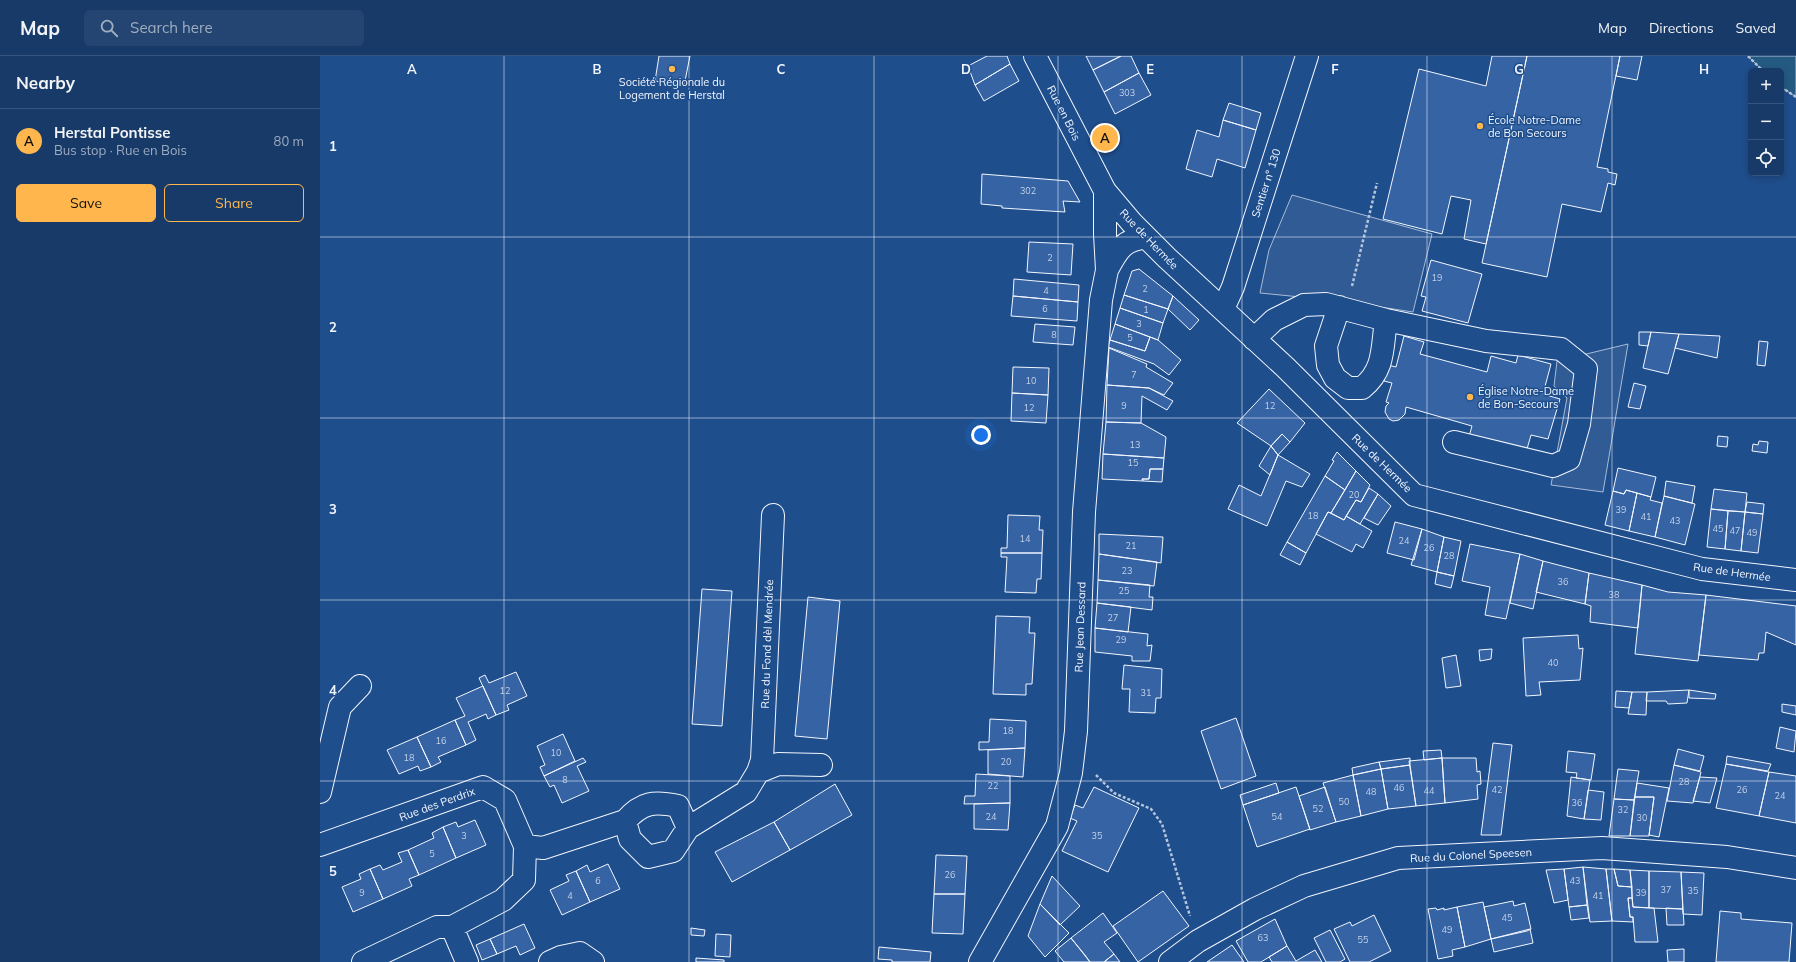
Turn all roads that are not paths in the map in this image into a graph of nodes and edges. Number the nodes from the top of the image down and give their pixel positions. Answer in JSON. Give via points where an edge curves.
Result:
{"nodes":[{"id":1,"x":1036,"y":56,"type":"edge"},
{"id":2,"x":1306,"y":56,"type":"edge"},
{"id":3,"x":1105,"y":191,"type":"junction"},
{"id":4,"x":1147,"y":238,"type":"junction"},
{"id":5,"x":1107,"y":270,"type":"junction"},
{"id":6,"x":1223,"y":309,"type":"junction"},
{"id":7,"x":1343,"y":309,"type":"junction"},
{"id":8,"x":1386,"y":320,"type":"junction"},
{"id":9,"x":1254,"y":339,"type":"junction"},
{"id":10,"x":1454,"y":442,"type":"dead end"},
{"id":11,"x":773,"y":515,"type":"dead end"},
{"id":12,"x":1796,"y":580,"type":"edge"},
{"id":13,"x":360,"y":686,"type":"dead end"},
{"id":14,"x":821,"y":764,"type":"dead end"},
{"id":15,"x":758,"y":772,"type":"junction"},
{"id":16,"x":320,"y":792,"type":"edge"},
{"id":17,"x":626,"y":821,"type":"junction"},
{"id":18,"x":688,"y":828,"type":"junction"},
{"id":19,"x":320,"y":845,"type":"edge"},
{"id":20,"x":525,"y":846,"type":"junction"},
{"id":21,"x":1796,"y":868,"type":"edge"},
{"id":22,"x":452,"y":927,"type":"junction"},
{"id":23,"x":363,"y":962,"type":"edge"},
{"id":24,"x":467,"y":962,"type":"edge"},
{"id":25,"x":550,"y":962,"type":"edge"},
{"id":26,"x":593,"y":962,"type":"edge"},
{"id":27,"x":980,"y":962,"type":"edge"},
{"id":28,"x":1170,"y":962,"type":"edge"}],
"edges":[{"from":1,"to":3,"type":"street","name":"Rue en Bois"},
{"from":2,"to":6,"type":"street","name":"Sentier n° 130","via":[[1233,287]]},
{"from":3,"to":4,"type":"street","name":"Rue de Hermée"},
{"from":3,"to":5,"type":"street","name":"Rue Jean Dessard"},
{"from":4,"to":5,"type":"street","name":"Rue Jean Dessard","via":[[1135,238],[1125,243]]},
{"from":4,"to":6,"type":"street","name":"Rue de Hermée"},
{"from":5,"to":27,"type":"street","name":"Rue Jean Dessard","via":[[1101,300],[1084,512],[1074,754],[1071,773],[1057,826]]},
{"from":6,"to":9,"type":"street","name":"Rue de Hermée"},
{"from":7,"to":8,"type":"street"},
{"from":7,"to":8,"type":"street","via":[[1326,346],[1328,365],[1334,378],[1348,388],[1362,388],[1373,380],[1379,368]]},
{"from":7,"to":9,"type":"street","via":[[1326,304],[1304,305],[1274,320]]},
{"from":8,"to":10,"type":"street","via":[[1486,341],[1561,349],[1586,369],[1579,424],[1569,459],[1553,466]]},
{"from":9,"to":12,"type":"street","name":"Rue de Hermée","via":[[1414,495],[1702,569]]},
{"from":11,"to":15,"type":"street","name":"Rue du Fond dèl Mendrée","via":[[762,760]]},
{"from":13,"to":16,"type":"street","via":[[340,707]]},
{"from":14,"to":15,"type":"street","via":[[778,764]]},
{"from":15,"to":18,"type":"street","name":"Rue du Fond dèl Mendrée","via":[[746,792]]},
{"from":17,"to":18,"type":"street","via":[[645,804],[662,803],[678,806]]},
{"from":17,"to":18,"type":"street","via":[[630,839],[648,857],[674,851]]},
{"from":17,"to":20,"type":"street","via":[[543,848]]},
{"from":19,"to":20,"type":"street","name":"Rue des Perdrix","via":[[483,787],[505,800]]},
{"from":20,"to":22,"type":"street","name":"Rue des Perdrix","via":[[524,880],[503,900]]},
{"from":21,"to":28,"type":"street","name":"Rue du Colonel Speesen","via":[[1727,857],[1602,848],[1398,858],[1304,886],[1198,940]]},
{"from":22,"to":23,"type":"street","name":"Rue des Perdrix","via":[[437,928]]},
{"from":22,"to":24,"type":"street"},
{"from":25,"to":26,"type":"street","via":[[580,953]]}]}
